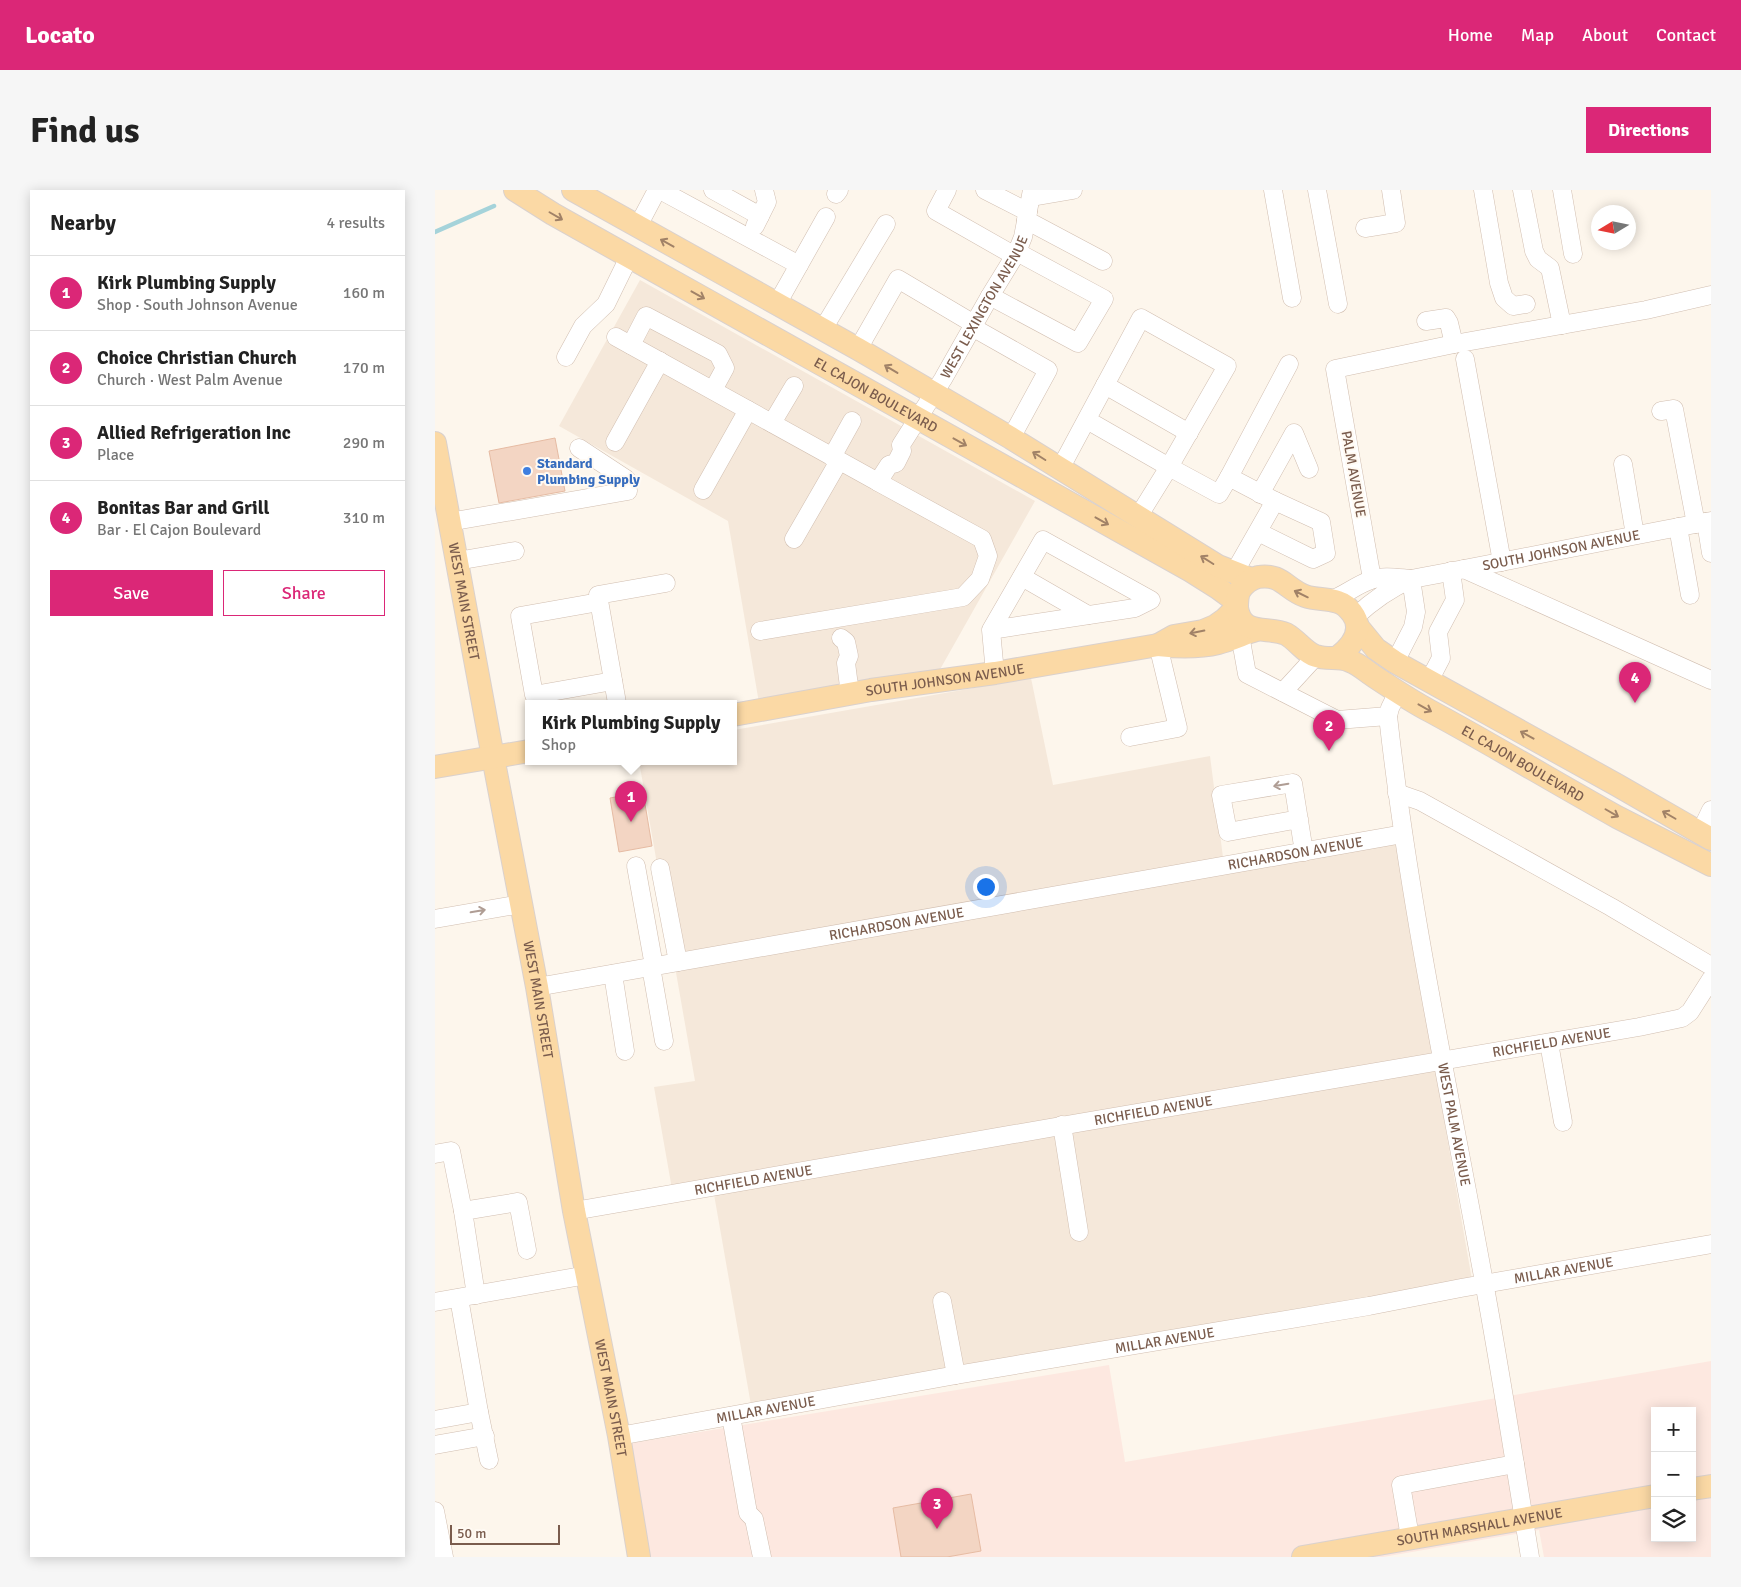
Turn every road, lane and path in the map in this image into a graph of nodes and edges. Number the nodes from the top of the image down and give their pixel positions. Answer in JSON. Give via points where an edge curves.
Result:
{"nodes":[{"id":1,"x":515,"y":190,"type":"edge"},
{"id":2,"x":573,"y":190,"type":"edge"},
{"id":3,"x":658,"y":190,"type":"edge"},
{"id":4,"x":713,"y":190,"type":"edge"},
{"id":5,"x":764,"y":190,"type":"edge"},
{"id":6,"x":947,"y":190,"type":"edge"},
{"id":7,"x":985,"y":190,"type":"edge"},
{"id":8,"x":1073,"y":190,"type":"edge"},
{"id":9,"x":1273,"y":190,"type":"edge"},
{"id":10,"x":1317,"y":190,"type":"edge"},
{"id":11,"x":1391,"y":190,"type":"edge"},
{"id":12,"x":1483,"y":190,"type":"edge"},
{"id":13,"x":1522,"y":190,"type":"edge"},
{"id":14,"x":1562,"y":190,"type":"edge"},
{"id":15,"x":597,"y":196,"type":"edge"},
{"id":16,"x":1030,"y":205,"type":"edge"},
{"id":17,"x":760,"y":216,"type":"junction"},
{"id":18,"x":826,"y":217,"type":"dead end"},
{"id":19,"x":886,"y":224,"type":"dead end"},
{"id":20,"x":638,"y":226,"type":"junction"},
{"id":21,"x":1365,"y":228,"type":"dead end"},
{"id":22,"x":749,"y":238,"type":"junction"},
{"id":23,"x":1016,"y":254,"type":"junction"},
{"id":24,"x":1573,"y":254,"type":"dead end"},
{"id":25,"x":629,"y":256,"type":"junction"},
{"id":26,"x":1103,"y":261,"type":"dead end"},
{"id":27,"x":799,"y":265,"type":"junction"},
{"id":28,"x":1711,"y":295,"type":"edge"},
{"id":29,"x":990,"y":296,"type":"junction"},
{"id":30,"x":1292,"y":298,"type":"dead end"},
{"id":31,"x":777,"y":304,"type":"junction"},
{"id":32,"x":1338,"y":304,"type":"dead end"},
{"id":33,"x":1526,"y":304,"type":"dead end"},
{"id":34,"x":1426,"y":321,"type":"dead end"},
{"id":35,"x":1561,"y":325,"type":"junction"},
{"id":36,"x":973,"y":326,"type":"junction"},
{"id":37,"x":823,"y":329,"type":"junction"},
{"id":38,"x":1454,"y":344,"type":"junction"},
{"id":39,"x":858,"y":349,"type":"junction"},
{"id":40,"x":566,"y":357,"type":"dead end"},
{"id":41,"x":1465,"y":360,"type":"dead end"},
{"id":42,"x":660,"y":361,"type":"junction"},
{"id":43,"x":1289,"y":364,"type":"dead end"},
{"id":44,"x":1105,"y":385,"type":"junction"},
{"id":45,"x":794,"y":386,"type":"dead end"},
{"id":46,"x":713,"y":390,"type":"junction"},
{"id":47,"x":933,"y":394,"type":"junction"},
{"id":48,"x":748,"y":410,"type":"junction"},
{"id":49,"x":1661,"y":410,"type":"dead end"},
{"id":50,"x":918,"y":418,"type":"junction"},
{"id":51,"x":1087,"y":420,"type":"junction"},
{"id":52,"x":852,"y":421,"type":"dead end"},
{"id":53,"x":772,"y":423,"type":"junction"},
{"id":54,"x":1189,"y":433,"type":"junction"},
{"id":55,"x":1011,"y":438,"type":"junction"},
{"id":56,"x":615,"y":442,"type":"dead end"},
{"id":57,"x":435,"y":443,"type":"edge"},
{"id":58,"x":579,"y":448,"type":"dead end"},
{"id":59,"x":835,"y":458,"type":"junction"},
{"id":60,"x":1623,"y":464,"type":"dead end"},
{"id":61,"x":1169,"y":468,"type":"junction"},
{"id":62,"x":1060,"y":469,"type":"junction"},
{"id":63,"x":1309,"y":470,"type":"dead end"},
{"id":64,"x":1229,"y":477,"type":"junction"},
{"id":65,"x":878,"y":482,"type":"junction"},
{"id":66,"x":703,"y":490,"type":"dead end"},
{"id":67,"x":1267,"y":497,"type":"junction"},
{"id":68,"x":1139,"y":517,"type":"junction"},
{"id":69,"x":444,"y":518,"type":"edge"},
{"id":70,"x":1704,"y":523,"type":"edge"},
{"id":71,"x":1678,"y":527,"type":"junction"},
{"id":72,"x":1258,"y":532,"type":"junction"},
{"id":73,"x":1635,"y":535,"type":"junction"},
{"id":74,"x":794,"y":539,"type":"dead end"},
{"id":75,"x":515,"y":551,"type":"dead end"},
{"id":76,"x":1711,"y":553,"type":"edge"},
{"id":77,"x":457,"y":561,"type":"junction"},
{"id":78,"x":1502,"y":562,"type":"junction"},
{"id":79,"x":1458,"y":570,"type":"junction"},
{"id":80,"x":1243,"y":576,"type":"junction"},
{"id":81,"x":1022,"y":577,"type":"junction"},
{"id":82,"x":1411,"y":578,"type":"junction"},
{"id":83,"x":1372,"y":579,"type":"junction"},
{"id":84,"x":666,"y":583,"type":"dead end"},
{"id":85,"x":1690,"y":595,"type":"dead end"},
{"id":86,"x":1331,"y":600,"type":"junction"},
{"id":87,"x":599,"y":602,"type":"junction"},
{"id":88,"x":1237,"y":605,"type":"junction"},
{"id":89,"x":1088,"y":615,"type":"junction"},
{"id":90,"x":837,"y":618,"type":"junction"},
{"id":91,"x":1415,"y":619,"type":"junction"},
{"id":92,"x":1357,"y":622,"type":"junction"},
{"id":93,"x":991,"y":630,"type":"junction"},
{"id":94,"x":760,"y":631,"type":"dead end"},
{"id":95,"x":1248,"y":632,"type":"junction"},
{"id":96,"x":1438,"y":632,"type":"junction"},
{"id":97,"x":1158,"y":645,"type":"junction"},
{"id":98,"x":1327,"y":657,"type":"junction"},
{"id":99,"x":1395,"y":662,"type":"junction"},
{"id":100,"x":995,"y":673,"type":"junction"},
{"id":101,"x":1711,"y":680,"type":"edge"},
{"id":102,"x":613,"y":681,"type":"junction"},
{"id":103,"x":1429,"y":681,"type":"junction"},
{"id":104,"x":1283,"y":692,"type":"junction"},
{"id":105,"x":1398,"y":692,"type":"junction"},
{"id":106,"x":850,"y":694,"type":"junction"},
{"id":107,"x":616,"y":700,"type":"edge"},
{"id":108,"x":737,"y":714,"type":"edge"},
{"id":109,"x":1388,"y":716,"type":"junction"},
{"id":110,"x":1130,"y":737,"type":"dead end"},
{"id":111,"x":525,"y":752,"type":"edge"},
{"id":112,"x":493,"y":757,"type":"junction"},
{"id":113,"x":435,"y":767,"type":"edge"},
{"id":114,"x":1397,"y":794,"type":"junction"},
{"id":115,"x":1711,"y":810,"type":"edge"},
{"id":116,"x":1299,"y":819,"type":"dead end"},
{"id":117,"x":1403,"y":834,"type":"junction"},
{"id":118,"x":1706,"y":836,"type":"edge"},
{"id":119,"x":1304,"y":852,"type":"junction"},
{"id":120,"x":1711,"y":865,"type":"edge"},
{"id":121,"x":636,"y":866,"type":"dead end"},
{"id":122,"x":660,"y":868,"type":"dead end"},
{"id":123,"x":521,"y":904,"type":"junction"},
{"id":124,"x":435,"y":919,"type":"edge"},
{"id":125,"x":678,"y":962,"type":"junction"},
{"id":126,"x":1711,"y":966,"type":"edge"},
{"id":127,"x":652,"y":967,"type":"junction"},
{"id":128,"x":613,"y":974,"type":"junction"},
{"id":129,"x":1711,"y":979,"type":"edge"},
{"id":130,"x":537,"y":987,"type":"junction"},
{"id":131,"x":664,"y":1041,"type":"dead end"},
{"id":132,"x":1549,"y":1043,"type":"junction"},
{"id":133,"x":625,"y":1051,"type":"dead end"},
{"id":134,"x":1442,"y":1061,"type":"junction"},
{"id":135,"x":1563,"y":1122,"type":"dead end"},
{"id":136,"x":1063,"y":1125,"type":"junction"},
{"id":137,"x":435,"y":1154,"type":"edge"},
{"id":138,"x":463,"y":1211,"type":"junction"},
{"id":139,"x":574,"y":1211,"type":"junction"},
{"id":140,"x":1079,"y":1232,"type":"dead end"},
{"id":141,"x":1711,"y":1244,"type":"edge"},
{"id":142,"x":527,"y":1250,"type":"dead end"},
{"id":143,"x":587,"y":1275,"type":"junction"},
{"id":144,"x":1484,"y":1284,"type":"junction"},
{"id":145,"x":476,"y":1295,"type":"junction"},
{"id":146,"x":459,"y":1298,"type":"junction"},
{"id":147,"x":942,"y":1301,"type":"dead end"},
{"id":148,"x":435,"y":1302,"type":"edge"},
{"id":149,"x":956,"y":1375,"type":"junction"},
{"id":150,"x":479,"y":1412,"type":"junction"},
{"id":151,"x":731,"y":1416,"type":"junction"},
{"id":152,"x":435,"y":1420,"type":"edge"},
{"id":153,"x":485,"y":1436,"type":"junction"},
{"id":154,"x":619,"y":1436,"type":"junction"},
{"id":155,"x":435,"y":1445,"type":"edge"},
{"id":156,"x":489,"y":1460,"type":"dead end"},
{"id":157,"x":1515,"y":1464,"type":"junction"},
{"id":158,"x":1711,"y":1486,"type":"edge"},
{"id":159,"x":1696,"y":1489,"type":"edge"},
{"id":160,"x":1651,"y":1497,"type":"edge"},
{"id":161,"x":435,"y":1511,"type":"edge"},
{"id":162,"x":1524,"y":1519,"type":"junction"},
{"id":163,"x":1410,"y":1537,"type":"junction"},
{"id":164,"x":444,"y":1557,"type":"edge"},
{"id":165,"x":639,"y":1557,"type":"edge"},
{"id":166,"x":762,"y":1557,"type":"edge"},
{"id":167,"x":1303,"y":1557,"type":"edge"},
{"id":168,"x":1530,"y":1557,"type":"edge"}],
"edges":[{"from":1,"to":25,"type":"main road","name":"EL CAJON BOULEVARD","one_way":true},
{"from":2,"to":15,"type":"main road","name":"EL CAJON BOULEVARD"},
{"from":3,"to":20,"type":"street"},
{"from":3,"to":22,"type":"street"},
{"from":4,"to":17,"type":"street"},
{"from":5,"to":17,"type":"street","via":[[767,202]]},
{"from":6,"to":23,"type":"street","via":[[936,211]]},
{"from":7,"to":16,"type":"street"},
{"from":8,"to":16,"type":"street"},
{"from":9,"to":30,"type":"street"},
{"from":10,"to":32,"type":"street"},
{"from":11,"to":21,"type":"street","via":[[1397,223]]},
{"from":12,"to":33,"type":"street","via":[[1504,298],[1513,306]]},
{"from":13,"to":35,"type":"street","via":[[1534,251],[1538,259],[1550,268]]},
{"from":14,"to":24,"type":"street"},
{"from":15,"to":20,"type":"main road","name":"EL CAJON BOULEVARD"},
{"from":16,"to":23,"type":"street","name":"WEST LEXINGTON AVENUE"},
{"from":16,"to":26,"type":"street"},
{"from":17,"to":22,"type":"street"},
{"from":18,"to":27,"type":"street"},
{"from":19,"to":37,"type":"street"},
{"from":31,"to":20,"type":"main road","name":"EL CAJON BOULEVARD","one_way":true},
{"from":22,"to":27,"type":"street"},
{"from":23,"to":29,"type":"street","name":"WEST LEXINGTON AVENUE"},
{"from":23,"to":29,"type":"street","via":[[1104,298],[1078,343]]},
{"from":25,"to":40,"type":"street","via":[[606,304],[583,326]]},
{"from":25,"to":50,"type":"main road","name":"EL CAJON BOULEVARD","one_way":true},
{"from":27,"to":31,"type":"street"},
{"from":28,"to":35,"type":"street"},
{"from":29,"to":36,"type":"street","name":"WEST LEXINGTON AVENUE"},
{"from":31,"to":37,"type":"main road","name":"EL CAJON BOULEVARD"},
{"from":34,"to":38,"type":"street","via":[[1446,318]]},
{"from":35,"to":38,"type":"street"},
{"from":36,"to":39,"type":"street","via":[[898,279]]},
{"from":36,"to":47,"type":"street","name":"WEST LEXINGTON AVENUE"},
{"from":36,"to":55,"type":"street","via":[[1048,370]]},
{"from":37,"to":39,"type":"main road","name":"EL CAJON BOULEVARD"},
{"from":38,"to":83,"type":"street","name":"PALM AVENUE","via":[[1335,369]]},
{"from":47,"to":39,"type":"main road","name":"EL CAJON BOULEVARD","one_way":true},
{"from":41,"to":78,"type":"street"},
{"from":42,"to":46,"type":"street"},
{"from":42,"to":46,"type":"street","via":[[624,341],[646,316],[719,354],[725,368]]},
{"from":42,"to":56,"type":"street"},
{"from":43,"to":64,"type":"street"},
{"from":44,"to":51,"type":"street"},
{"from":44,"to":54,"type":"street"},
{"from":44,"to":54,"type":"street","via":[[1141,318],[1227,366]]},
{"from":45,"to":53,"type":"street"},
{"from":46,"to":48,"type":"street"},
{"from":47,"to":50,"type":"street","name":"WEST LEXINGTON AVENUE"},
{"from":47,"to":55,"type":"main road","name":"EL CAJON BOULEVARD"},
{"from":48,"to":53,"type":"street"},
{"from":48,"to":66,"type":"street"},
{"from":49,"to":70,"type":"street","via":[[1674,409]]},
{"from":50,"to":65,"type":"street","name":"WEST LEXINGTON AVENUE","via":[[901,445],[895,446],[888,459],[889,465]]},
{"from":50,"to":88,"type":"main road","name":"EL CAJON BOULEVARD","one_way":true,"via":[[1191,571],[1219,588]]},
{"from":51,"to":61,"type":"street"},
{"from":51,"to":62,"type":"street"},
{"from":52,"to":59,"type":"street"},
{"from":53,"to":59,"type":"street"},
{"from":54,"to":61,"type":"street"},
{"from":62,"to":55,"type":"main road","name":"EL CAJON BOULEVARD","one_way":true},
{"from":57,"to":69,"type":"main road","name":"WEST MAIN STREET"},
{"from":58,"to":69,"type":"street","via":[[626,480],[628,491]]},
{"from":59,"to":65,"type":"street"},
{"from":59,"to":74,"type":"street"},
{"from":60,"to":73,"type":"street"},
{"from":61,"to":64,"type":"street","via":[[1219,494]]},
{"from":61,"to":68,"type":"street"},
{"from":62,"to":68,"type":"main road","name":"EL CAJON BOULEVARD"},
{"from":63,"to":67,"type":"street","via":[[1294,433]]},
{"from":64,"to":67,"type":"street"},
{"from":65,"to":90,"type":"street","via":[[982,538],[988,556],[980,579],[963,597]]},
{"from":67,"to":72,"type":"street"},
{"from":67,"to":72,"type":"street","via":[[1321,522],[1326,553],[1313,559]]},
{"from":80,"to":68,"type":"main road","name":"EL CAJON BOULEVARD","one_way":true,"via":[[1218,566]]},
{"from":69,"to":77,"type":"main road","name":"WEST MAIN STREET"},
{"from":70,"to":71,"type":"street","name":"SOUTH JOHNSON AVENUE"},
{"from":70,"to":76,"type":"street"},
{"from":71,"to":73,"type":"street","name":"SOUTH JOHNSON AVENUE"},
{"from":71,"to":85,"type":"street"},
{"from":72,"to":80,"type":"street"},
{"from":73,"to":78,"type":"street","name":"SOUTH JOHNSON AVENUE"},
{"from":75,"to":77,"type":"street"},
{"from":77,"to":112,"type":"main road","name":"WEST MAIN STREET"},
{"from":78,"to":79,"type":"street","name":"SOUTH JOHNSON AVENUE"},
{"from":79,"to":82,"type":"street","name":"SOUTH JOHNSON AVENUE"},
{"from":79,"to":96,"type":"street","via":[[1455,600]]},
{"from":79,"to":101,"type":"street"},
{"from":86,"to":80,"type":"main road","one_way":true,"via":[[1303,596],[1273,577]]},
{"from":80,"to":88,"type":"main road","name":"SOUTH JOHNSON AVENUE"},
{"from":81,"to":89,"type":"street"},
{"from":81,"to":89,"type":"street","via":[[1043,540],[1151,600],[1135,608]]},
{"from":81,"to":93,"type":"street"},
{"from":82,"to":83,"type":"street","name":"SOUTH JOHNSON AVENUE"},
{"from":82,"to":91,"type":"street"},
{"from":82,"to":92,"type":"street","name":"SOUTH JOHNSON AVENUE","via":[[1374,600]]},
{"from":83,"to":86,"type":"street","name":"SOUTH JOHNSON AVENUE"},
{"from":84,"to":87,"type":"street","via":[[598,594]]},
{"from":86,"to":92,"type":"main road","name":"EL CAJON BOULEVARD","via":[[1347,606]]},
{"from":87,"to":102,"type":"street"},
{"from":87,"to":102,"type":"street","via":[[520,616],[534,695]]},
{"from":88,"to":95,"type":"main road","name":"EL CAJON BOULEVARD"},
{"from":88,"to":97,"type":"main road","name":"SOUTH JOHNSON AVENUE","one_way":true,"via":[[1215,626],[1174,636]]},
{"from":89,"to":93,"type":"street"},
{"from":90,"to":94,"type":"street"},
{"from":90,"to":106,"type":"street","via":[[841,638],[837,644],[839,658],[846,663]]},
{"from":91,"to":96,"type":"street"},
{"from":91,"to":99,"type":"street"},
{"from":92,"to":98,"type":"main road","via":[[1354,641],[1347,650]]},
{"from":92,"to":99,"type":"main road","name":"EL CAJON BOULEVARD","via":[[1376,649]]},
{"from":93,"to":100,"type":"street"},
{"from":95,"to":97,"type":"main road","name":"SOUTH JOHNSON AVENUE","via":[[1217,644]]},
{"from":95,"to":98,"type":"main road","name":"EL CAJON BOULEVARD","via":[[1286,634]]},
{"from":95,"to":104,"type":"street","via":[[1247,674]]},
{"from":96,"to":103,"type":"street","via":[[1441,658]]},
{"from":97,"to":100,"type":"main road","name":"SOUTH JOHNSON AVENUE"},
{"from":97,"to":110,"type":"street","via":[[1178,728]]},
{"from":98,"to":104,"type":"street"},
{"from":98,"to":105,"type":"main road","name":"EL CAJON BOULEVARD","via":[[1351,661]]},
{"from":99,"to":103,"type":"main road","name":"EL CAJON BOULEVARD"},
{"from":100,"to":106,"type":"main road","name":"SOUTH JOHNSON AVENUE"},
{"from":102,"to":107,"type":"street"},
{"from":118,"to":103,"type":"main road","name":"EL CAJON BOULEVARD","one_way":true},
{"from":104,"to":109,"type":"street","via":[[1337,720]]},
{"from":105,"to":109,"type":"street","name":"WEST PALM AVENUE"},
{"from":105,"to":120,"type":"main road","name":"EL CAJON BOULEVARD","one_way":true,"via":[[1617,816]]},
{"from":106,"to":108,"type":"main road","name":"SOUTH JOHNSON AVENUE"},
{"from":109,"to":114,"type":"street","name":"WEST PALM AVENUE"},
{"from":111,"to":112,"type":"main road"},
{"from":112,"to":113,"type":"main road"},
{"from":112,"to":123,"type":"main road","name":"WEST MAIN STREET"},
{"from":114,"to":117,"type":"street","name":"WEST PALM AVENUE"},
{"from":114,"to":126,"type":"street","via":[[1420,801],[1611,906]]},
{"from":115,"to":118,"type":"street"},
{"from":116,"to":119,"type":"street"},
{"from":117,"to":119,"type":"street","name":"RICHARDSON AVENUE"},
{"from":117,"to":134,"type":"street","name":"WEST PALM AVENUE"},
{"from":119,"to":125,"type":"street","name":"RICHARDSON AVENUE"},
{"from":121,"to":127,"type":"street"},
{"from":122,"to":125,"type":"street"},
{"from":124,"to":123,"type":"street","one_way":true},
{"from":123,"to":130,"type":"main road","name":"WEST MAIN STREET"},
{"from":125,"to":127,"type":"street","name":"RICHARDSON AVENUE"},
{"from":127,"to":128,"type":"street","name":"RICHARDSON AVENUE"},
{"from":127,"to":131,"type":"street"},
{"from":128,"to":130,"type":"street","name":"RICHARDSON AVENUE"},
{"from":128,"to":133,"type":"street"},
{"from":129,"to":132,"type":"street","name":"RICHFIELD AVENUE","via":[[1690,1012],[1682,1018]]},
{"from":130,"to":139,"type":"main road","name":"WEST MAIN STREET"},
{"from":132,"to":134,"type":"street","name":"RICHFIELD AVENUE"},
{"from":132,"to":135,"type":"street"},
{"from":134,"to":136,"type":"street","name":"RICHFIELD AVENUE"},
{"from":134,"to":144,"type":"street","name":"WEST PALM AVENUE"},
{"from":136,"to":139,"type":"street","name":"RICHFIELD AVENUE"},
{"from":136,"to":140,"type":"street"},
{"from":137,"to":138,"type":"street","via":[[451,1151]]},
{"from":138,"to":142,"type":"street","via":[[518,1202]]},
{"from":138,"to":145,"type":"street"},
{"from":139,"to":143,"type":"main road","name":"WEST MAIN STREET"},
{"from":141,"to":144,"type":"street","name":"MILLAR AVENUE"},
{"from":143,"to":145,"type":"street"},
{"from":143,"to":154,"type":"main road","name":"WEST MAIN STREET"},
{"from":144,"to":149,"type":"street","name":"MILLAR AVENUE"},
{"from":144,"to":157,"type":"street","name":"WEST PALM AVENUE"},
{"from":145,"to":146,"type":"street"},
{"from":146,"to":148,"type":"street"},
{"from":146,"to":150,"type":"street"},
{"from":147,"to":149,"type":"street"},
{"from":149,"to":151,"type":"street","name":"MILLAR AVENUE"},
{"from":150,"to":152,"type":"street"},
{"from":150,"to":153,"type":"street"},
{"from":151,"to":154,"type":"street","name":"MILLAR AVENUE"},
{"from":151,"to":166,"type":"street","via":[[748,1513],[755,1519]]},
{"from":153,"to":155,"type":"street"},
{"from":153,"to":156,"type":"street"},
{"from":154,"to":165,"type":"main road","name":"WEST MAIN STREET"},
{"from":157,"to":162,"type":"street","name":"WEST PALM AVENUE"},
{"from":157,"to":163,"type":"street","via":[[1401,1485]]},
{"from":158,"to":159,"type":"main road"},
{"from":160,"to":162,"type":"main road","name":"SOUTH MARSHALL AVENUE"},
{"from":161,"to":164,"type":"street"},
{"from":162,"to":163,"type":"main road","name":"SOUTH MARSHALL AVENUE"},
{"from":162,"to":168,"type":"street","name":"WEST PALM AVENUE"},
{"from":163,"to":167,"type":"main road","name":"SOUTH MARSHALL AVENUE"}]}
